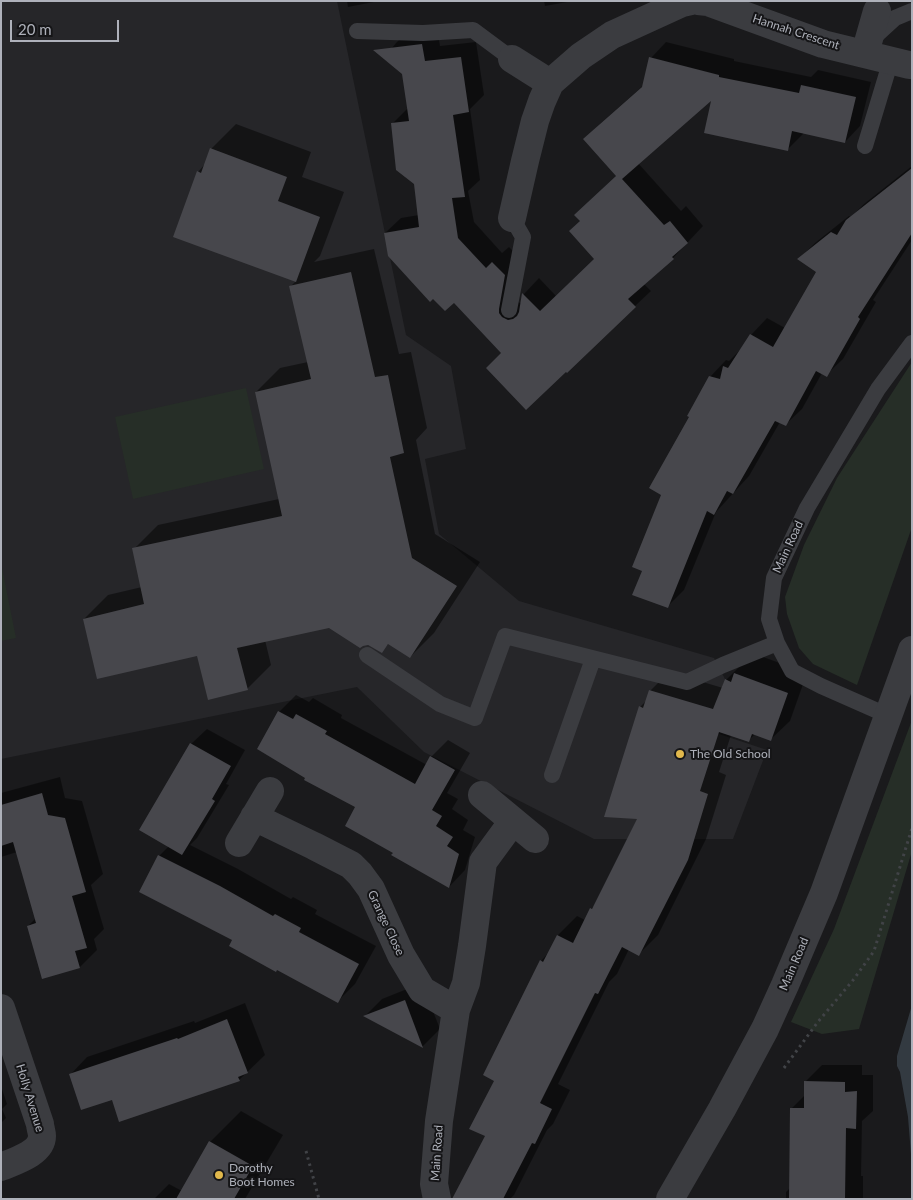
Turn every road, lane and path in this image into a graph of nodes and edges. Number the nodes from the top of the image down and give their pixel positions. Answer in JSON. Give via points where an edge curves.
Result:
{"nodes":[{"id":1,"x":691,"y":1,"type":"edge"},
{"id":2,"x":698,"y":1,"type":"edge"},
{"id":3,"x":877,"y":11,"type":"dead end"},
{"id":4,"x":912,"y":11,"type":"edge"},
{"id":5,"x":358,"y":31,"type":"dead end"},
{"id":6,"x":867,"y":48,"type":"junction"},
{"id":7,"x":512,"y":59,"type":"joint"},
{"id":8,"x":900,"y":63,"type":"joint"},
{"id":9,"x":550,"y":83,"type":"junction"},
{"id":10,"x":865,"y":146,"type":"dead end"},
{"id":11,"x":512,"y":218,"type":"joint"},
{"id":12,"x":509,"y":310,"type":"dead end"},
{"id":13,"x":912,"y":343,"type":"edge"},
{"id":14,"x":777,"y":643,"type":"junction"},
{"id":15,"x":912,"y":650,"type":"edge"},
{"id":16,"x":368,"y":655,"type":"dead end"},
{"id":17,"x":593,"y":659,"type":"junction"},
{"id":18,"x":889,"y":716,"type":"junction"},
{"id":19,"x":552,"y":775,"type":"dead end"},
{"id":20,"x":270,"y":791,"type":"dead end"},
{"id":21,"x":482,"y":795,"type":"dead end"},
{"id":22,"x":254,"y":817,"type":"junction"},
{"id":23,"x":513,"y":821,"type":"junction"},
{"id":24,"x":912,"y":828,"type":"edge"},
{"id":25,"x":535,"y":839,"type":"dead end"},
{"id":26,"x":239,"y":843,"type":"dead end"},
{"id":27,"x":1,"y":1008,"type":"edge"},
{"id":28,"x":456,"y":1010,"type":"junction"},
{"id":29,"x":782,"y":1069,"type":"dead end"},
{"id":30,"x":306,"y":1151,"type":"dead end"},
{"id":31,"x":1,"y":1167,"type":"edge"},
{"id":32,"x":318,"y":1199,"type":"edge"},
{"id":33,"x":436,"y":1199,"type":"edge"},
{"id":34,"x":670,"y":1199,"type":"edge"}],
"edges":[{"from":1,"to":9,"type":"street","via":[[612,35]]},
{"from":2,"to":6,"type":"street","name":"Hannah Crescent","via":[[823,44]]},
{"from":3,"to":6,"type":"street"},
{"from":4,"to":6,"type":"lane","via":[[895,18]]},
{"from":5,"to":7,"type":"lane","via":[[423,33],[473,30]]},
{"from":6,"to":8,"type":"street","name":"Hannah Crescent"},
{"from":7,"to":9,"type":"street"},
{"from":8,"to":10,"type":"lane"},
{"from":9,"to":11,"type":"street","via":[[535,121]]},
{"from":11,"to":12,"type":"lane","via":[[523,237]]},
{"from":13,"to":14,"type":"lane","name":"Main Road","via":[[878,389],[807,508],[774,578],[769,619]]},
{"from":14,"to":17,"type":"lane","via":[[687,682]]},
{"from":14,"to":18,"type":"lane","name":"Main Road","via":[[792,670]]},
{"from":15,"to":18,"type":"street","name":"Main Road"},
{"from":16,"to":17,"type":"lane","via":[[440,704],[475,718],[505,636]]},
{"from":17,"to":19,"type":"lane"},
{"from":18,"to":34,"type":"street","name":"Main Road","via":[[824,893],[765,1030]]},
{"from":20,"to":22,"type":"street"},
{"from":21,"to":23,"type":"street"},
{"from":22,"to":26,"type":"street"},
{"from":22,"to":28,"type":"street","name":"Grange Close","via":[[351,865],[372,889],[401,955],[422,990]]},
{"from":23,"to":25,"type":"street"},
{"from":23,"to":28,"type":"street","name":"Main Road","via":[[483,862],[466,983]]},
{"from":24,"to":29,"type":"path","via":[[874,951]]},
{"from":27,"to":31,"type":"street","name":"Holly Avenue","via":[[42,1137],[39,1147]]},
{"from":28,"to":33,"type":"street","name":"Main Road","via":[[439,1121],[434,1184]]},
{"from":30,"to":32,"type":"path"}]}
